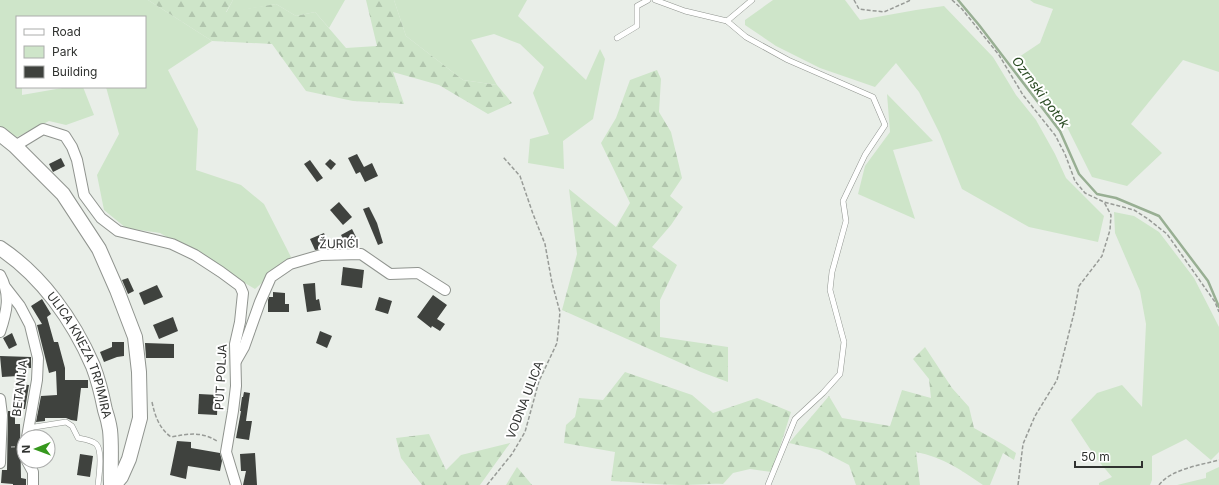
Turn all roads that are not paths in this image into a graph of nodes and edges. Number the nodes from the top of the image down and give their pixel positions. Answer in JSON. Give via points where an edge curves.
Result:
{"nodes":[{"id":1,"x":648,"y":0,"type":"edge"},
{"id":2,"x":655,"y":0,"type":"edge"},
{"id":3,"x":752,"y":0,"type":"edge"},
{"id":4,"x":727,"y":21,"type":"junction"},
{"id":5,"x":617,"y":38,"type":"dead end"},
{"id":6,"x":0,"y":134,"type":"edge"},
{"id":7,"x":15,"y":146,"type":"junction"},
{"id":8,"x":0,"y":248,"type":"edge"},
{"id":9,"x":0,"y":275,"type":"edge"},
{"id":10,"x":6,"y":288,"type":"junction"},
{"id":11,"x":444,"y":290,"type":"dead end"},
{"id":12,"x":0,"y":332,"type":"edge"},
{"id":13,"x":236,"y":360,"type":"junction"},
{"id":14,"x":0,"y":399,"type":"edge"},
{"id":15,"x":28,"y":429,"type":"edge"},
{"id":16,"x":39,"y":429,"type":"edge"},
{"id":17,"x":1,"y":447,"type":"edge"},
{"id":18,"x":0,"y":463,"type":"edge"},
{"id":19,"x":31,"y":469,"type":"edge"},
{"id":20,"x":33,"y":485,"type":"edge"},
{"id":21,"x":98,"y":485,"type":"edge"},
{"id":22,"x":111,"y":485,"type":"edge"},
{"id":23,"x":114,"y":485,"type":"edge"},
{"id":24,"x":236,"y":485,"type":"edge"},
{"id":25,"x":768,"y":485,"type":"edge"}],
"edges":[{"from":1,"to":5,"type":"lane","via":[[637,6],[637,26]]},
{"from":2,"to":4,"type":"lane","via":[[685,11]]},
{"from":3,"to":4,"type":"lane"},
{"from":4,"to":25,"type":"lane","via":[[746,38],[788,60],[873,97],[885,125],[865,155],[843,201],[846,221],[832,272],[830,290],[844,342],[840,374],[795,420]]},
{"from":6,"to":7,"type":"street"},
{"from":7,"to":13,"type":"street","name":"PUT POLJA","via":[[43,130],[65,136],[77,160],[84,195],[101,218],[118,231],[172,244],[195,255],[240,286],[243,293],[235,344]]},
{"from":7,"to":23,"type":"street","via":[[63,194],[99,249],[135,337],[140,418],[129,459],[121,477]]},
{"from":8,"to":22,"type":"street","name":"ULICA KNEZA TRPIMIRA","via":[[15,258],[39,282],[60,308],[78,336],[93,367],[110,431]]},
{"from":9,"to":10,"type":"street"},
{"from":10,"to":12,"type":"street","via":[[6,312]]},
{"from":10,"to":15,"type":"street","name":"BETANIJA","via":[[30,325],[38,358]]},
{"from":11,"to":13,"type":"street","name":"ŽURIĆI","via":[[418,273],[390,274],[361,254],[321,255],[290,264],[271,277],[244,347]]},
{"from":13,"to":24,"type":"street","name":"PUT POLJA","via":[[236,386],[226,452]]},
{"from":14,"to":17,"type":"street"},
{"from":16,"to":21,"type":"lane","via":[[66,422],[72,426],[78,438],[97,444],[100,451]]},
{"from":17,"to":18,"type":"street"},
{"from":19,"to":20,"type":"street"}]}
